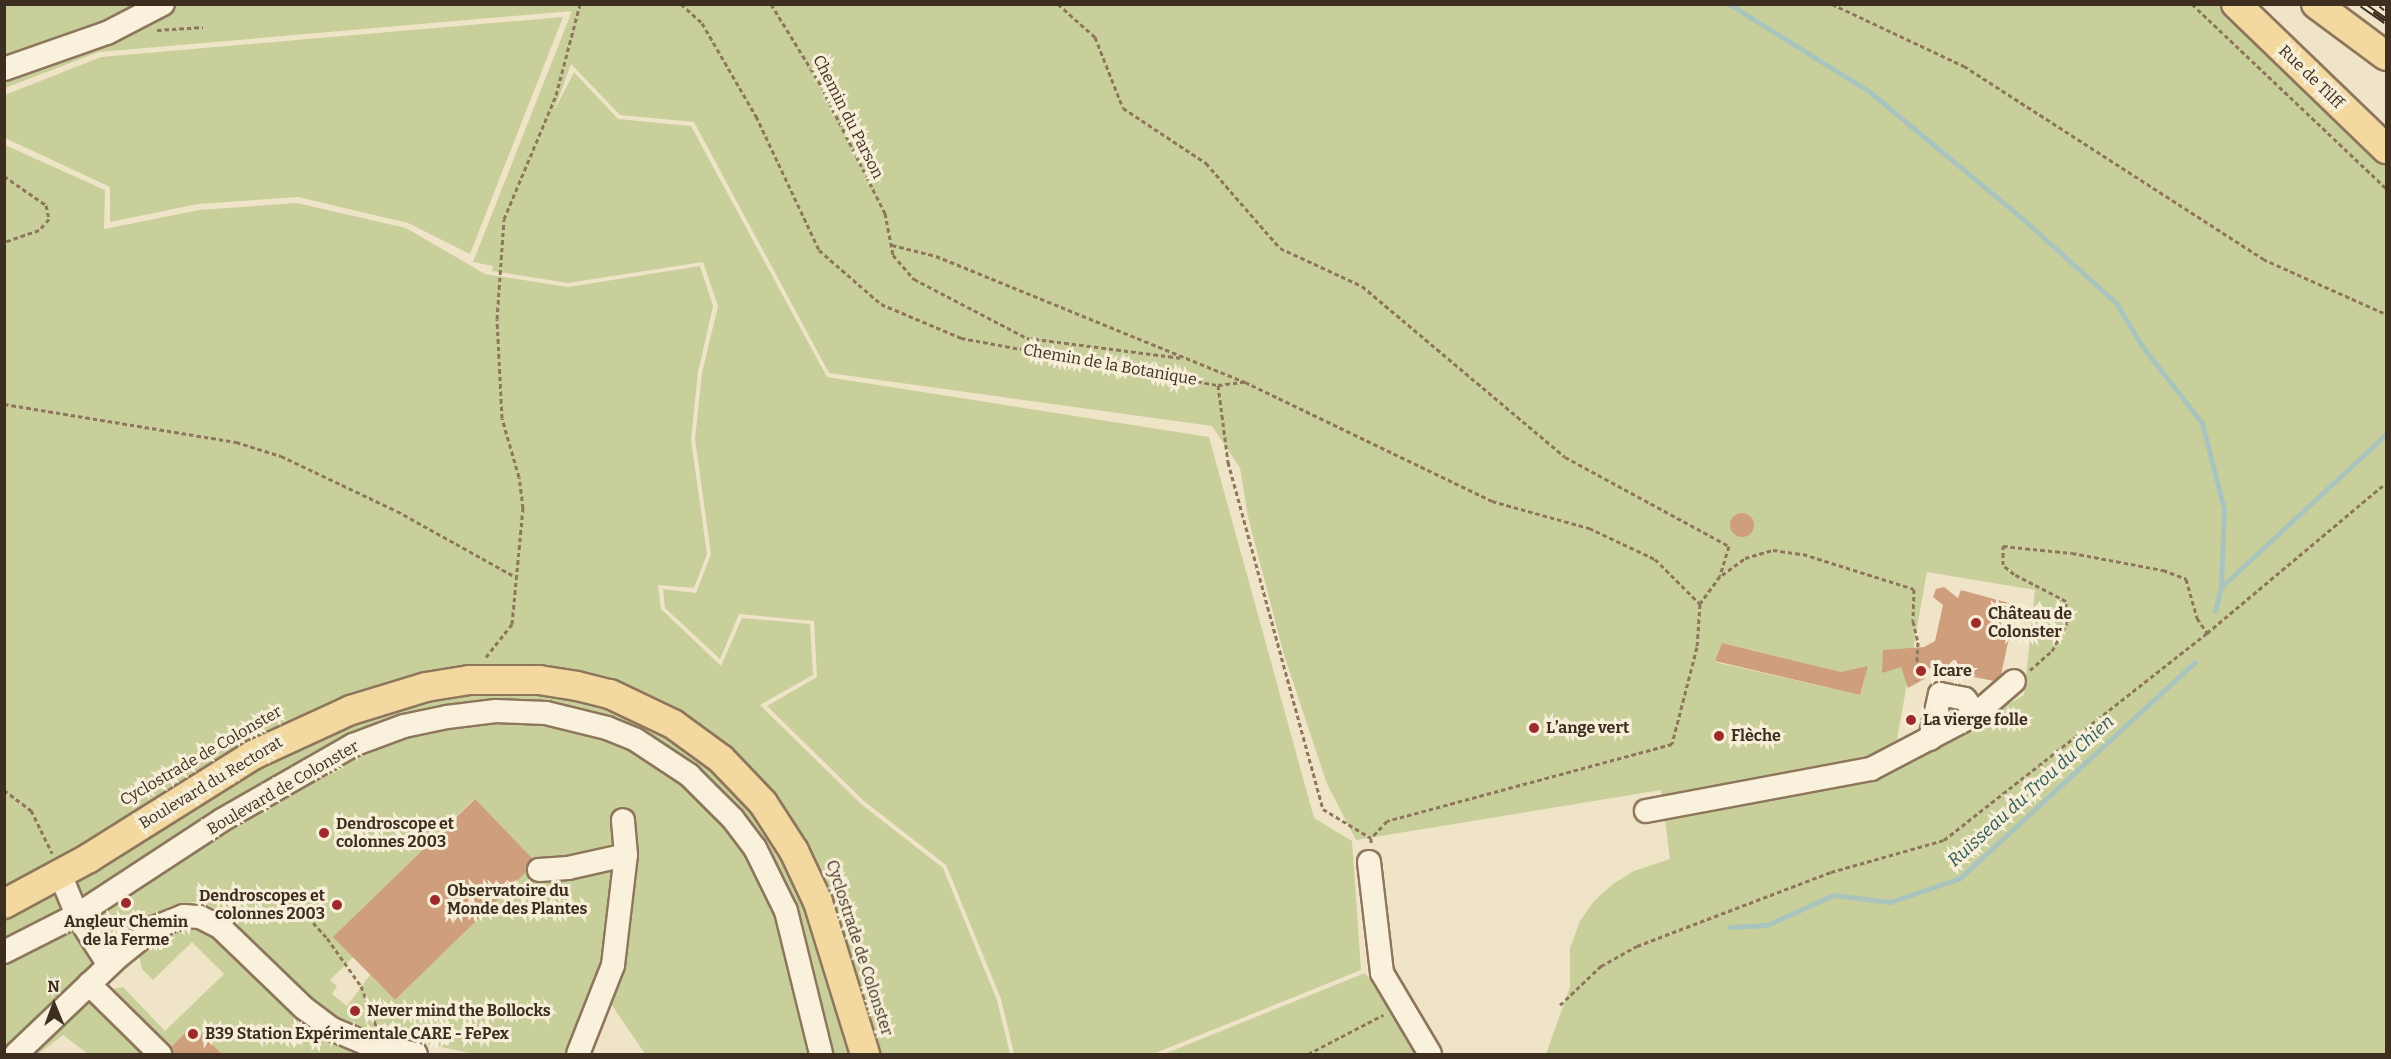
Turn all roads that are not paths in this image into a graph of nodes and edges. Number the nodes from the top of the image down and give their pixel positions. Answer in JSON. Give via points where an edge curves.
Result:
{"nodes":[{"id":1,"x":163,"y":4,"type":"edge"},
{"id":2,"x":2236,"y":4,"type":"edge"},
{"id":3,"x":2316,"y":4,"type":"edge"},
{"id":4,"x":2386,"y":56,"type":"edge"},
{"id":5,"x":4,"y":69,"type":"edge"},
{"id":6,"x":2386,"y":149,"type":"edge"},
{"id":7,"x":2014,"y":681,"type":"road end"},
{"id":8,"x":1976,"y":714,"type":"junction"},
{"id":9,"x":1930,"y":739,"type":"junction"},
{"id":10,"x":1646,"y":812,"type":"dead end"},
{"id":11,"x":623,"y":820,"type":"dead end"},
{"id":12,"x":626,"y":855,"type":"junction"},
{"id":13,"x":56,"y":860,"type":"junction"},
{"id":14,"x":1369,"y":862,"type":"road end"},
{"id":15,"x":539,"y":870,"type":"dead end"},
{"id":16,"x":4,"y":904,"type":"edge"},
{"id":17,"x":77,"y":915,"type":"junction"},
{"id":18,"x":4,"y":952,"type":"edge"},
{"id":19,"x":109,"y":965,"type":"junction"},
{"id":20,"x":89,"y":984,"type":"junction"},
{"id":21,"x":19,"y":1053,"type":"edge"},
{"id":22,"x":160,"y":1054,"type":"edge"},
{"id":23,"x":416,"y":1054,"type":"edge"},
{"id":24,"x":579,"y":1054,"type":"edge"},
{"id":25,"x":822,"y":1054,"type":"edge"},
{"id":26,"x":865,"y":1054,"type":"edge"},
{"id":27,"x":1430,"y":1054,"type":"edge"}],
"edges":[{"from":1,"to":5,"type":"street","via":[[107,33]]},
{"from":2,"to":6,"type":"main road","name":"Rue de Tilff"},
{"from":3,"to":4,"type":"main road"},
{"from":7,"to":8,"type":"street"},
{"from":8,"to":9,"type":"street"},
{"from":8,"to":9,"type":"street","via":[[1965,699],[1940,694]]},
{"from":9,"to":10,"type":"street","via":[[1871,769]]},
{"from":11,"to":12,"type":"street"},
{"from":12,"to":15,"type":"street"},
{"from":12,"to":24,"type":"street","via":[[613,965]]},
{"from":13,"to":16,"type":"main road","name":"Boulevard du Rectorat"},
{"from":13,"to":17,"type":"street"},
{"from":13,"to":26,"type":"main road","name":"Boulevard du Rectorat","via":[[253,754],[351,710],[426,687],[469,680],[539,680],[576,686],[620,698],[674,724],[721,759],[763,803],[794,851],[818,902]]},
{"from":14,"to":27,"type":"street","via":[[1382,973]]},
{"from":17,"to":18,"type":"street","name":"Boulevard de Colonster"},
{"from":17,"to":19,"type":"street"},
{"from":17,"to":25,"type":"street","name":"Boulevard de Colonster","via":[[222,820],[353,745],[404,726],[471,713],[518,710],[566,717],[607,728],[666,757],[714,796],[733,819],[755,848],[786,911]]},
{"from":19,"to":20,"type":"street"},
{"from":19,"to":23,"type":"street","via":[[168,920],[200,917],[220,927],[304,1008],[332,1029],[381,1047]]},
{"from":20,"to":21,"type":"street"},
{"from":20,"to":22,"type":"street"}]}
